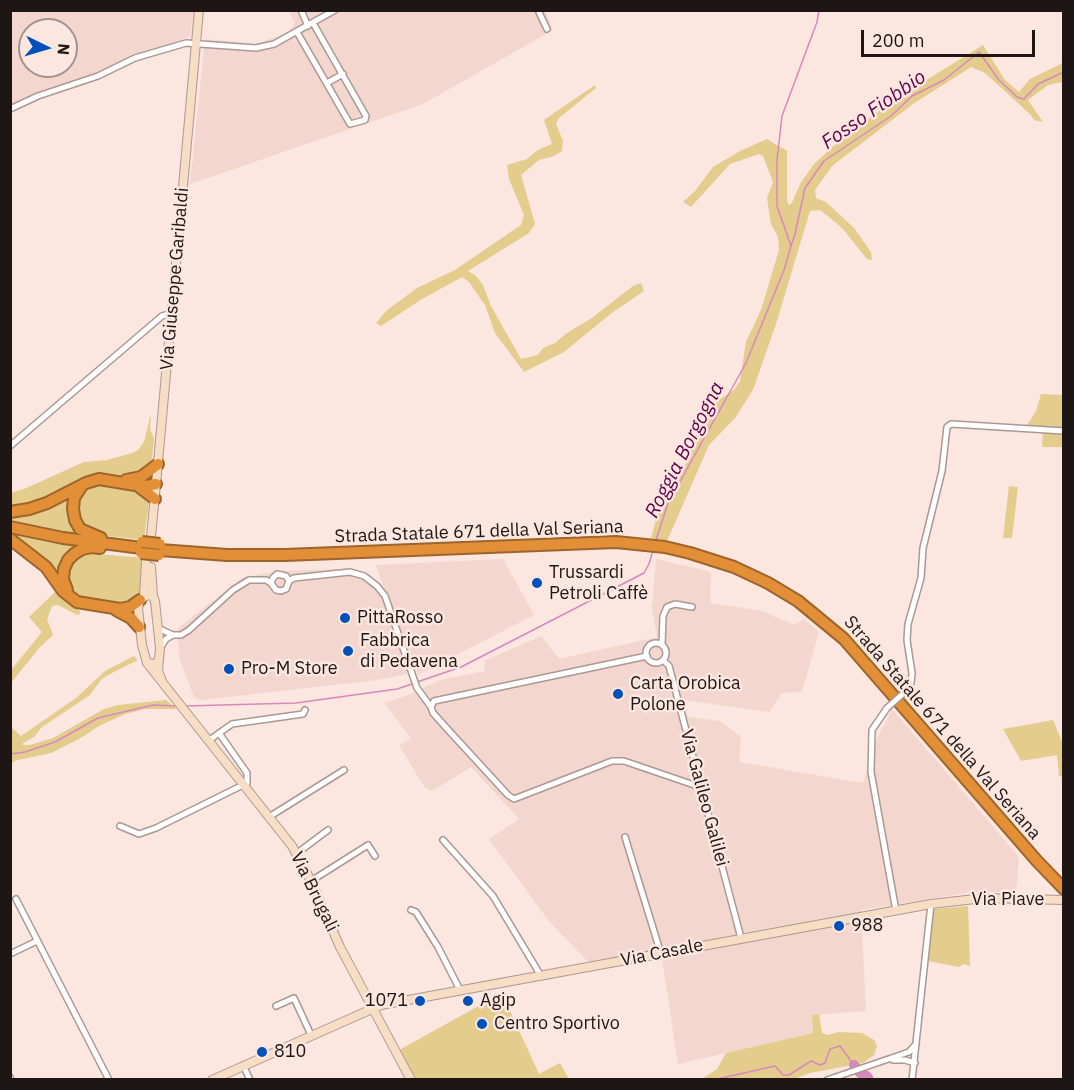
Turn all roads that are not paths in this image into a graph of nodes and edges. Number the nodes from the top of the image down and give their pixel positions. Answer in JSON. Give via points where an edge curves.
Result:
{"nodes":[{"id":1,"x":199,"y":10,"type":"edge"},
{"id":2,"x":301,"y":10,"type":"edge"},
{"id":3,"x":335,"y":10,"type":"edge"},
{"id":4,"x":538,"y":10,"type":"edge"},
{"id":5,"x":311,"y":24,"type":"junction"},
{"id":6,"x":547,"y":29,"type":"dead end"},
{"id":7,"x":297,"y":32,"type":"junction"},
{"id":8,"x":196,"y":42,"type":"junction"},
{"id":9,"x":343,"y":74,"type":"junction"},
{"id":10,"x":327,"y":83,"type":"junction"},
{"id":11,"x":10,"y":109,"type":"edge"},
{"id":12,"x":172,"y":313,"type":"junction"},
{"id":13,"x":1064,"y":431,"type":"edge"},
{"id":14,"x":10,"y":446,"type":"edge"},
{"id":15,"x":158,"y":464,"type":"junction"},
{"id":16,"x":138,"y":481,"type":"junction"},
{"id":17,"x":86,"y":483,"type":"junction"},
{"id":18,"x":156,"y":484,"type":"junction"},
{"id":19,"x":155,"y":499,"type":"junction"},
{"id":20,"x":10,"y":512,"type":"edge"},
{"id":21,"x":10,"y":527,"type":"edge"},
{"id":22,"x":10,"y":540,"type":"edge"},
{"id":23,"x":150,"y":549,"type":"junction"},
{"id":24,"x":289,"y":581,"type":"junction"},
{"id":25,"x":271,"y":583,"type":"junction"},
{"id":26,"x":70,"y":596,"type":"junction"},
{"id":27,"x":153,"y":596,"type":"junction"},
{"id":28,"x":142,"y":598,"type":"junction"},
{"id":29,"x":692,"y":607,"type":"dead end"},
{"id":30,"x":110,"y":608,"type":"junction"},
{"id":31,"x":139,"y":627,"type":"junction"},
{"id":32,"x":158,"y":628,"type":"junction"},
{"id":33,"x":173,"y":635,"type":"junction"},
{"id":34,"x":662,"y":645,"type":"junction"},
{"id":35,"x":160,"y":648,"type":"junction"},
{"id":36,"x":647,"y":657,"type":"junction"},
{"id":37,"x":663,"y":660,"type":"junction"},
{"id":38,"x":158,"y":662,"type":"junction"},
{"id":39,"x":147,"y":663,"type":"junction"},
{"id":40,"x":162,"y":682,"type":"junction"},
{"id":41,"x":431,"y":707,"type":"junction"},
{"id":42,"x":305,"y":710,"type":"dead end"},
{"id":43,"x":186,"y":714,"type":"joint"},
{"id":44,"x":219,"y":733,"type":"junction"},
{"id":45,"x":208,"y":741,"type":"junction"},
{"id":46,"x":344,"y":770,"type":"dead end"},
{"id":47,"x":243,"y":785,"type":"junction"},
{"id":48,"x":700,"y":787,"type":"junction"},
{"id":49,"x":269,"y":817,"type":"junction"},
{"id":50,"x":120,"y":826,"type":"dead end"},
{"id":51,"x":328,"y":831,"type":"dead end"},
{"id":52,"x":625,"y":837,"type":"dead end"},
{"id":53,"x":443,"y":840,"type":"dead end"},
{"id":54,"x":296,"y":854,"type":"junction"},
{"id":55,"x":375,"y":856,"type":"dead end"},
{"id":56,"x":311,"y":881,"type":"junction"},
{"id":57,"x":1064,"y":889,"type":"edge"},
{"id":58,"x":16,"y":899,"type":"dead end"},
{"id":59,"x":1064,"y":900,"type":"edge"},
{"id":60,"x":952,"y":901,"type":"joint"},
{"id":61,"x":931,"y":904,"type":"junction"},
{"id":62,"x":411,"y":910,"type":"dead end"},
{"id":63,"x":896,"y":911,"type":"junction"},
{"id":64,"x":741,"y":938,"type":"junction"},
{"id":65,"x":37,"y":941,"type":"junction"},
{"id":66,"x":10,"y":954,"type":"edge"},
{"id":67,"x":661,"y":954,"type":"junction"},
{"id":68,"x":541,"y":976,"type":"junction"},
{"id":69,"x":460,"y":990,"type":"junction"},
{"id":70,"x":276,"y":1006,"type":"dead end"},
{"id":71,"x":372,"y":1008,"type":"junction"},
{"id":72,"x":311,"y":1035,"type":"junction"},
{"id":73,"x":917,"y":1042,"type":"junction"},
{"id":74,"x":887,"y":1060,"type":"junction"},
{"id":75,"x":915,"y":1063,"type":"junction"},
{"id":76,"x":243,"y":1065,"type":"junction"},
{"id":77,"x":108,"y":1080,"type":"edge"},
{"id":78,"x":212,"y":1080,"type":"edge"},
{"id":79,"x":250,"y":1080,"type":"edge"},
{"id":80,"x":411,"y":1080,"type":"edge"},
{"id":81,"x":827,"y":1080,"type":"edge"},
{"id":82,"x":912,"y":1080,"type":"edge"}],
"edges":[{"from":1,"to":8,"type":"street","name":"Via Giuseppe Garibaldi"},
{"from":2,"to":5,"type":"street"},
{"from":3,"to":5,"type":"street"},
{"from":4,"to":6,"type":"street"},
{"from":5,"to":7,"type":"street"},
{"from":5,"to":9,"type":"street"},
{"from":7,"to":8,"type":"street","via":[[256,48]]},
{"from":7,"to":10,"type":"street"},
{"from":8,"to":11,"type":"street","via":[[135,58]]},
{"from":8,"to":12,"type":"street","name":"Via Giuseppe Garibaldi"},
{"from":9,"to":10,"type":"street"},
{"from":9,"to":10,"type":"street","via":[[366,116],[364,121],[350,124]]},
{"from":12,"to":14,"type":"street","via":[[162,316]]},
{"from":12,"to":15,"type":"street","name":"Via Giuseppe Garibaldi"},
{"from":13,"to":63,"type":"street","bridge":true,"via":[[951,424],[946,432],[942,471],[923,548],[921,578],[908,624],[910,683],[872,730],[871,772]]},
{"from":15,"to":16,"type":"highway"},
{"from":15,"to":18,"type":"street","name":"Via Giuseppe Garibaldi"},
{"from":16,"to":17,"type":"highway","via":[[99,479]]},
{"from":16,"to":18,"type":"highway","via":[[147,486]]},
{"from":16,"to":19,"type":"highway"},
{"from":17,"to":20,"type":"highway","via":[[47,503]]},
{"from":17,"to":23,"type":"highway","via":[[74,498],[75,520],[80,529],[100,538]]},
{"from":18,"to":19,"type":"street","name":"Via Giuseppe Garibaldi"},
{"from":19,"to":23,"type":"street","name":"Via Giuseppe Garibaldi"},
{"from":21,"to":23,"type":"highway","name":"Strada Statale 671 della Val Seriana"},
{"from":22,"to":26,"type":"highway","via":[[46,567]]},
{"from":23,"to":26,"type":"highway","via":[[92,547],[74,554],[64,569],[63,579]]},
{"from":23,"to":27,"type":"street","name":"Via Giuseppe Garibaldi"},
{"from":23,"to":28,"type":"street","name":"Via Giuseppe Garibaldi"},
{"from":23,"to":57,"type":"highway","name":"Strada Statale 671 della Val Seriana","via":[[285,555],[634,543],[712,559],[798,601],[830,625]]},
{"from":24,"to":25,"type":"street","via":[[278,574]]},
{"from":24,"to":25,"type":"street","via":[[281,591]]},
{"from":24,"to":41,"type":"street","via":[[350,572],[377,586],[385,596],[417,688]]},
{"from":25,"to":33,"type":"street","via":[[260,579],[242,584],[189,630]]},
{"from":26,"to":30,"type":"highway","via":[[77,602]]},
{"from":27,"to":28,"type":"street"},
{"from":27,"to":32,"type":"street","name":"Via Giuseppe Garibaldi"},
{"from":28,"to":30,"type":"highway","via":[[130,607]]},
{"from":28,"to":31,"type":"street","name":"Via Giuseppe Garibaldi"},
{"from":29,"to":34,"type":"street","via":[[667,607]]},
{"from":30,"to":31,"type":"highway","via":[[131,618]]},
{"from":31,"to":39,"type":"street","name":"Via Giuseppe Garibaldi"},
{"from":32,"to":33,"type":"street"},
{"from":32,"to":35,"type":"street","name":"Via Giuseppe Garibaldi"},
{"from":33,"to":35,"type":"street"},
{"from":34,"to":36,"type":"street","via":[[651,645]]},
{"from":34,"to":37,"type":"street","via":[[666,652]]},
{"from":35,"to":38,"type":"street","name":"Via Giuseppe Garibaldi"},
{"from":36,"to":37,"type":"street","via":[[654,663]]},
{"from":36,"to":41,"type":"street","via":[[434,701]]},
{"from":37,"to":48,"type":"street","name":"Via Galileo Galilei","via":[[669,666]]},
{"from":38,"to":39,"type":"street"},
{"from":38,"to":40,"type":"street","name":"Via Giuseppe Garibaldi"},
{"from":39,"to":40,"type":"street","name":"Via Giuseppe Garibaldi"},
{"from":40,"to":43,"type":"street","name":"Via Giuseppe Garibaldi"},
{"from":41,"to":48,"type":"street","via":[[510,798],[612,760]]},
{"from":42,"to":44,"type":"street","via":[[303,714],[232,723]]},
{"from":43,"to":45,"type":"street","name":"Via Brugali"},
{"from":44,"to":45,"type":"street"},
{"from":44,"to":47,"type":"street","name":"Via Brugali","via":[[247,773],[247,783]]},
{"from":45,"to":47,"type":"street","name":"Via Brugali"},
{"from":46,"to":49,"type":"street"},
{"from":47,"to":49,"type":"street","name":"Via Brugali"},
{"from":47,"to":50,"type":"street","via":[[139,834]]},
{"from":48,"to":64,"type":"street","name":"Via Galileo Galilei"},
{"from":49,"to":54,"type":"street","name":"Via Brugali"},
{"from":51,"to":54,"type":"street"},
{"from":52,"to":67,"type":"street"},
{"from":53,"to":68,"type":"street","via":[[493,896]]},
{"from":54,"to":56,"type":"street","name":"Via Brugali"},
{"from":55,"to":56,"type":"street","via":[[368,845]]},
{"from":56,"to":71,"type":"street","name":"Via Brugali"},
{"from":58,"to":65,"type":"street"},
{"from":59,"to":60,"type":"street","name":"Via Piave"},
{"from":60,"to":61,"type":"street","name":"Via Casale"},
{"from":61,"to":63,"type":"street","name":"Via Casale"},
{"from":61,"to":73,"type":"street"},
{"from":62,"to":69,"type":"street","via":[[438,947]]},
{"from":63,"to":64,"type":"street","name":"Via Casale"},
{"from":64,"to":67,"type":"street","name":"Via Casale"},
{"from":65,"to":66,"type":"street"},
{"from":65,"to":77,"type":"street"},
{"from":67,"to":68,"type":"street","name":"Via Casale"},
{"from":68,"to":69,"type":"street","name":"Via Casale"},
{"from":69,"to":71,"type":"street","name":"Via Casale"},
{"from":70,"to":72,"type":"street","via":[[294,998]]},
{"from":71,"to":72,"type":"street","name":"Via Casale"},
{"from":71,"to":80,"type":"street","name":"Via Brugali"},
{"from":72,"to":76,"type":"street","name":"Via Casale"},
{"from":73,"to":74,"type":"street","via":[[909,1052]]},
{"from":73,"to":75,"type":"street"},
{"from":74,"to":75,"type":"street"},
{"from":74,"to":81,"type":"street"},
{"from":75,"to":82,"type":"street"},
{"from":76,"to":78,"type":"street","name":"Via Casale"},
{"from":76,"to":79,"type":"street"}]}
